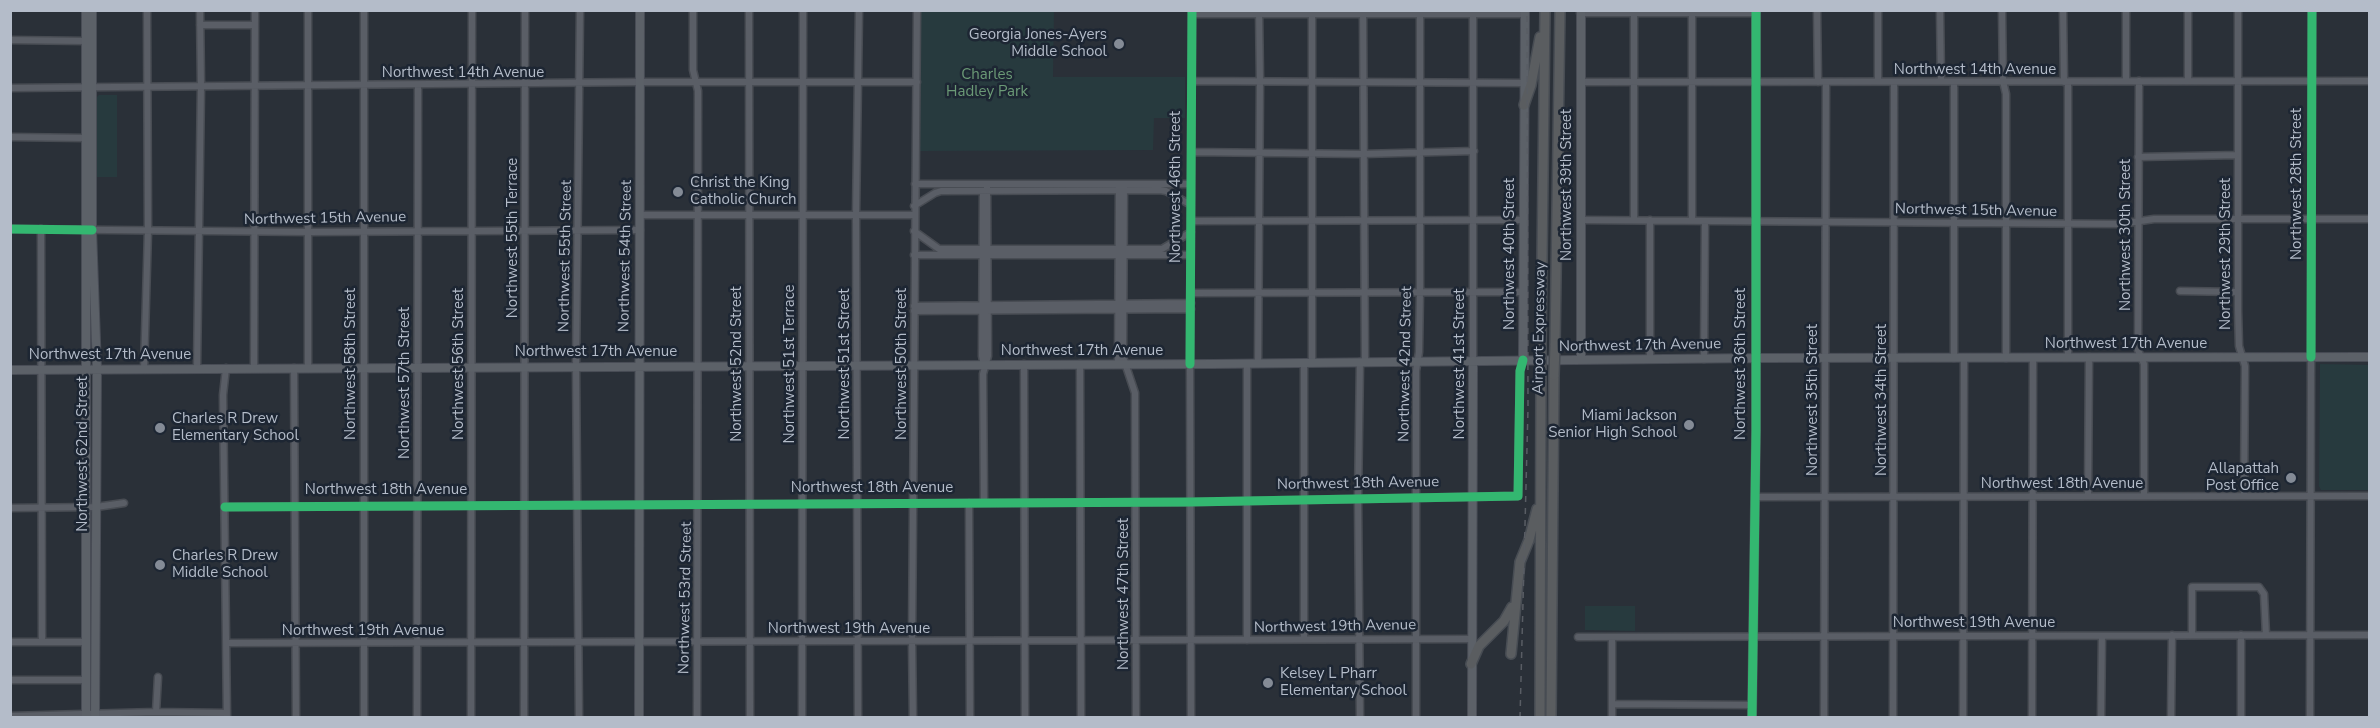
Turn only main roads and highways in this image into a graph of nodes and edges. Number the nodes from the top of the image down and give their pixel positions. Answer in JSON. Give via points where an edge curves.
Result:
{"nodes":[{"id":1,"x":86,"y":10,"type":"edge"},
{"id":2,"x":92,"y":10,"type":"edge"},
{"id":3,"x":640,"y":10,"type":"edge"},
{"id":4,"x":1544,"y":10,"type":"edge"},
{"id":5,"x":1560,"y":10,"type":"edge"},
{"id":6,"x":1525,"y":12,"type":"edge"},
{"id":7,"x":1581,"y":12,"type":"edge"},
{"id":8,"x":1756,"y":12,"type":"edge"},
{"id":9,"x":89,"y":87,"type":"junction"},
{"id":10,"x":1524,"y":105,"type":"junction"},
{"id":11,"x":89,"y":230,"type":"junction"},
{"id":12,"x":2370,"y":357,"type":"edge"},
{"id":13,"x":1756,"y":358,"type":"junction"},
{"id":14,"x":1523,"y":360,"type":"junction"},
{"id":15,"x":1581,"y":360,"type":"junction"},
{"id":16,"x":1473,"y":361,"type":"junction"},
{"id":17,"x":639,"y":365,"type":"junction"},
{"id":18,"x":87,"y":369,"type":"junction"},
{"id":19,"x":97,"y":369,"type":"junction"},
{"id":20,"x":10,"y":370,"type":"edge"},
{"id":21,"x":1541,"y":492,"type":"junction"},
{"id":22,"x":1516,"y":594,"type":"junction"},
{"id":23,"x":1510,"y":654,"type":"dead end"},
{"id":24,"x":1471,"y":664,"type":"junction"},
{"id":25,"x":86,"y":716,"type":"edge"},
{"id":26,"x":95,"y":716,"type":"edge"},
{"id":27,"x":639,"y":717,"type":"edge"},
{"id":28,"x":1472,"y":717,"type":"edge"},
{"id":29,"x":1540,"y":717,"type":"edge"},
{"id":30,"x":1553,"y":717,"type":"edge"},
{"id":31,"x":1752,"y":717,"type":"edge"}],
"edges":[{"from":1,"to":9,"type":"main road","name":"Northwest 62nd Street"},
{"from":2,"to":9,"type":"main road","name":"Northwest 62nd Street"},
{"from":3,"to":17,"type":"main road","name":"Northwest 54th Street"},
{"from":4,"to":10,"type":"highway"},
{"from":4,"to":21,"type":"highway","name":"Airport Expressway","bridge":true},
{"from":5,"to":30,"type":"highway","name":"Airport Expressway","bridge":true},
{"from":6,"to":10,"type":"main road","name":"Northwest 40th Street"},
{"from":7,"to":15,"type":"main road","name":"Northwest 39th Street"},
{"from":8,"to":13,"type":"main road","name":"Northwest 36th Street"},
{"from":9,"to":11,"type":"main road","name":"Northwest 62nd Street"},
{"from":9,"to":11,"type":"main road","name":"Northwest 62nd Street"},
{"from":10,"to":14,"type":"main road","name":"Northwest 40th Street"},
{"from":11,"to":18,"type":"main road","name":"Northwest 62nd Street"},
{"from":11,"to":19,"type":"main road","name":"Northwest 62nd Street"},
{"from":12,"to":13,"type":"main road","name":"Northwest 17th Avenue"},
{"from":13,"to":15,"type":"main road","name":"Northwest 17th Avenue"},
{"from":13,"to":31,"type":"main road","name":"Northwest 36th Street"},
{"from":14,"to":15,"type":"main road","name":"Northwest 17th Avenue"},
{"from":14,"to":16,"type":"main road","name":"Northwest 17th Avenue"},
{"from":16,"to":17,"type":"main road","name":"Northwest 17th Avenue"},
{"from":16,"to":24,"type":"main road","name":"Northwest 41st Street"},
{"from":17,"to":19,"type":"main road","name":"Northwest 17th Avenue"},
{"from":17,"to":27,"type":"main road","name":"Northwest 54th Street"},
{"from":18,"to":19,"type":"main road","name":"Northwest 17th Avenue"},
{"from":18,"to":20,"type":"main road","name":"Northwest 17th Avenue"},
{"from":18,"to":25,"type":"main road","name":"Northwest 62nd Street"},
{"from":19,"to":26,"type":"main road","name":"Northwest 62nd Street"},
{"from":21,"to":22,"type":"highway","via":[[1520,562]]},
{"from":21,"to":29,"type":"highway","name":"Airport Expressway"},
{"from":22,"to":23,"type":"highway"},
{"from":22,"to":24,"type":"highway","via":[[1509,614],[1479,646]]},
{"from":24,"to":28,"type":"main road","name":"Northwest 41st Street"}]}
